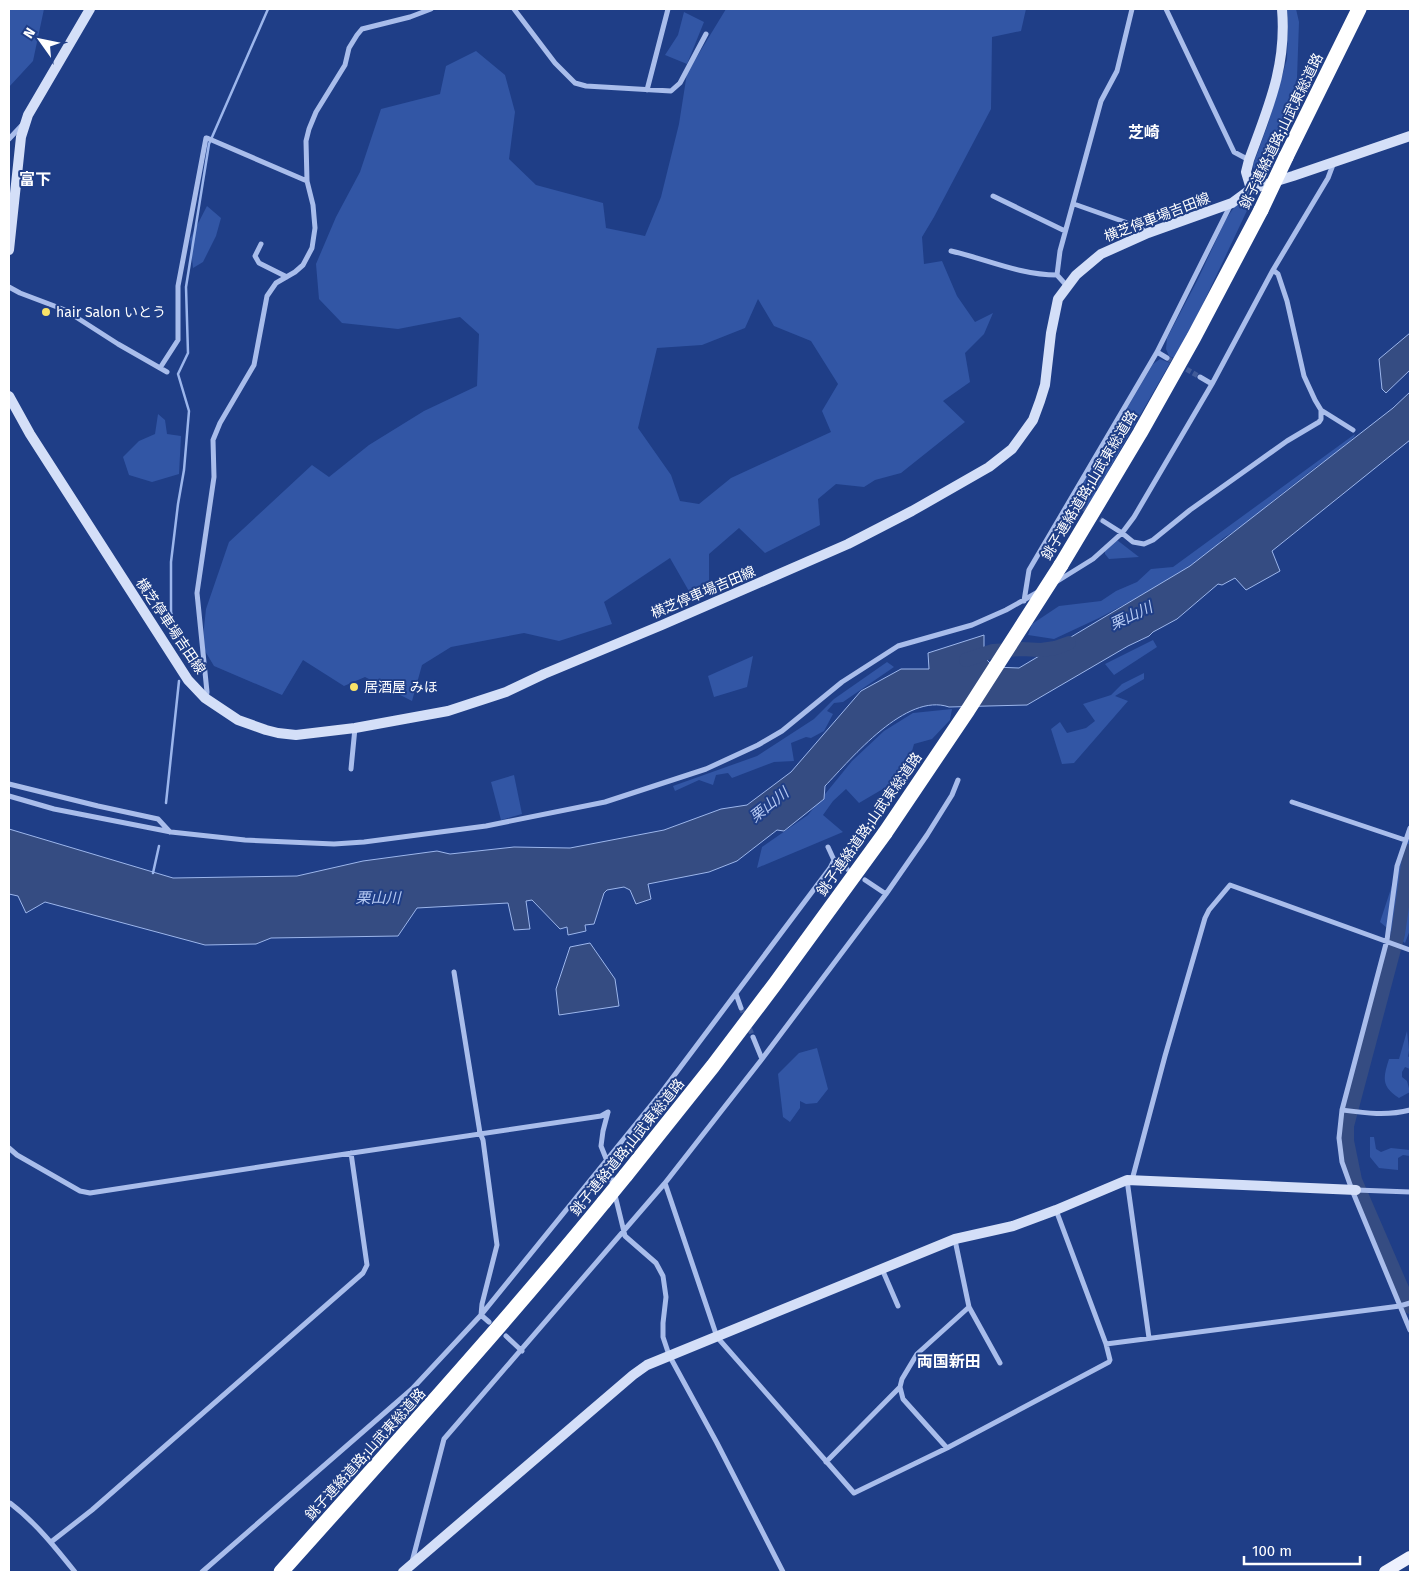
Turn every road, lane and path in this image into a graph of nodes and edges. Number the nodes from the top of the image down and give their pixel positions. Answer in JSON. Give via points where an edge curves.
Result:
{"nodes":[{"id":1,"x":90,"y":9,"type":"edge"},
{"id":2,"x":430,"y":9,"type":"edge"},
{"id":3,"x":514,"y":9,"type":"edge"},
{"id":4,"x":668,"y":9,"type":"edge"},
{"id":5,"x":1132,"y":9,"type":"edge"},
{"id":6,"x":1166,"y":9,"type":"edge"},
{"id":7,"x":1282,"y":9,"type":"edge"},
{"id":8,"x":1359,"y":9,"type":"edge"},
{"id":9,"x":706,"y":34,"type":"dead end"},
{"id":10,"x":647,"y":90,"type":"junction"},
{"id":11,"x":26,"y":121,"type":"junction"},
{"id":12,"x":1410,"y":136,"type":"edge"},
{"id":13,"x":9,"y":139,"type":"edge"},
{"id":14,"x":1249,"y":160,"type":"junction"},
{"id":15,"x":1335,"y":161,"type":"junction"},
{"id":16,"x":307,"y":181,"type":"junction"},
{"id":17,"x":1251,"y":189,"type":"junction"},
{"id":18,"x":993,"y":196,"type":"dead end"},
{"id":19,"x":1232,"y":203,"type":"junction"},
{"id":20,"x":1074,"y":204,"type":"junction"},
{"id":21,"x":1065,"y":231,"type":"junction"},
{"id":22,"x":1148,"y":233,"type":"junction"},
{"id":23,"x":261,"y":244,"type":"dead end"},
{"id":24,"x":9,"y":250,"type":"edge"},
{"id":25,"x":951,"y":252,"type":"dead end"},
{"id":26,"x":1273,"y":270,"type":"junction"},
{"id":27,"x":1057,"y":276,"type":"junction"},
{"id":28,"x":287,"y":277,"type":"junction"},
{"id":29,"x":1068,"y":286,"type":"junction"},
{"id":30,"x":9,"y":287,"type":"edge"},
{"id":31,"x":1157,"y":352,"type":"junction"},
{"id":32,"x":1167,"y":358,"type":"tunnel mouth"},
{"id":33,"x":160,"y":368,"type":"junction"},
{"id":34,"x":167,"y":372,"type":"dead end"},
{"id":35,"x":1200,"y":377,"type":"tunnel mouth"},
{"id":36,"x":1212,"y":384,"type":"junction"},
{"id":37,"x":9,"y":398,"type":"edge"},
{"id":38,"x":1321,"y":410,"type":"junction"},
{"id":39,"x":1353,"y":430,"type":"dead end"},
{"id":40,"x":1070,"y":501,"type":"junction"},
{"id":41,"x":1081,"y":507,"type":"tunnel mouth"},
{"id":42,"x":1103,"y":521,"type":"tunnel mouth"},
{"id":43,"x":1122,"y":533,"type":"junction"},
{"id":44,"x":1024,"y":601,"type":"junction"},
{"id":45,"x":205,"y":698,"type":"junction"},
{"id":46,"x":356,"y":728,"type":"junction"},
{"id":47,"x":351,"y":769,"type":"dead end"},
{"id":48,"x":958,"y":780,"type":"dead end"},
{"id":49,"x":9,"y":784,"type":"edge"},
{"id":50,"x":9,"y":796,"type":"edge"},
{"id":51,"x":1292,"y":802,"type":"dead end"},
{"id":52,"x":1410,"y":828,"type":"edge"},
{"id":53,"x":171,"y":832,"type":"junction"},
{"id":54,"x":1405,"y":840,"type":"junction"},
{"id":55,"x":828,"y":847,"type":"dead end"},
{"id":56,"x":834,"y":860,"type":"junction"},
{"id":57,"x":848,"y":869,"type":"dead end"},
{"id":58,"x":865,"y":880,"type":"dead end"},
{"id":59,"x":886,"y":894,"type":"junction"},
{"id":60,"x":1387,"y":940,"type":"junction"},
{"id":61,"x":1410,"y":950,"type":"edge"},
{"id":62,"x":454,"y":972,"type":"dead end"},
{"id":63,"x":736,"y":994,"type":"junction"},
{"id":64,"x":742,"y":1008,"type":"tunnel mouth"},
{"id":65,"x":753,"y":1037,"type":"tunnel mouth"},
{"id":66,"x":762,"y":1059,"type":"junction"},
{"id":67,"x":1342,"y":1110,"type":"junction"},
{"id":68,"x":1410,"y":1110,"type":"edge"},
{"id":69,"x":480,"y":1133,"type":"junction"},
{"id":70,"x":9,"y":1148,"type":"edge"},
{"id":71,"x":351,"y":1153,"type":"junction"},
{"id":72,"x":607,"y":1161,"type":"junction"},
{"id":73,"x":1130,"y":1180,"type":"junction"},
{"id":74,"x":665,"y":1183,"type":"junction"},
{"id":75,"x":1357,"y":1190,"type":"junction"},
{"id":76,"x":1410,"y":1192,"type":"edge"},
{"id":77,"x":1056,"y":1210,"type":"junction"},
{"id":78,"x":623,"y":1231,"type":"junction"},
{"id":79,"x":955,"y":1239,"type":"junction"},
{"id":80,"x":882,"y":1269,"type":"junction"},
{"id":81,"x":1410,"y":1303,"type":"edge"},
{"id":82,"x":898,"y":1306,"type":"dead end"},
{"id":83,"x":1400,"y":1306,"type":"junction"},
{"id":84,"x":969,"y":1308,"type":"junction"},
{"id":85,"x":481,"y":1315,"type":"junction"},
{"id":86,"x":490,"y":1322,"type":"dead end"},
{"id":87,"x":1410,"y":1330,"type":"edge"},
{"id":88,"x":506,"y":1336,"type":"dead end"},
{"id":89,"x":717,"y":1337,"type":"junction"},
{"id":90,"x":1149,"y":1338,"type":"junction"},
{"id":91,"x":1106,"y":1344,"type":"junction"},
{"id":92,"x":522,"y":1351,"type":"junction"},
{"id":93,"x":669,"y":1355,"type":"junction"},
{"id":94,"x":1000,"y":1363,"type":"dead end"},
{"id":95,"x":900,"y":1387,"type":"junction"},
{"id":96,"x":947,"y":1448,"type":"junction"},
{"id":97,"x":826,"y":1462,"type":"junction"},
{"id":98,"x":9,"y":1504,"type":"edge"},
{"id":99,"x":51,"y":1542,"type":"junction"},
{"id":100,"x":1410,"y":1557,"type":"edge"},
{"id":101,"x":411,"y":1565,"type":"junction"},
{"id":102,"x":75,"y":1572,"type":"edge"},
{"id":103,"x":202,"y":1572,"type":"edge"},
{"id":104,"x":281,"y":1572,"type":"edge"},
{"id":105,"x":403,"y":1572,"type":"edge"},
{"id":106,"x":783,"y":1572,"type":"edge"},
{"id":107,"x":1385,"y":1572,"type":"edge"}],
"edges":[{"from":1,"to":11,"type":"main road"},
{"from":2,"to":16,"type":"street","via":[[362,29],[357,35],[349,48],[346,65],[308,130],[305,150]]},
{"from":3,"to":10,"type":"street","via":[[555,63],[575,83]]},
{"from":4,"to":10,"type":"street"},
{"from":5,"to":20,"type":"street","via":[[1117,71],[1101,101]]},
{"from":6,"to":14,"type":"street","via":[[1234,152]]},
{"from":7,"to":14,"type":"main road","via":[[1281,63]]},
{"from":8,"to":104,"type":"highway","name":"銚子連絡道路;山武東総道路","bridge":true,"via":[[1261,210],[1140,433],[1061,565],[885,832],[776,984],[604,1202],[446,1387]]},
{"from":9,"to":10,"type":"street","via":[[680,83],[671,91]]},
{"from":11,"to":13,"type":"street"},
{"from":11,"to":24,"type":"main road","via":[[20,143]]},
{"from":12,"to":15,"type":"main road","name":"横芝停車場吉田線"},
{"from":14,"to":17,"type":"main road","via":[[1246,172]]},
{"from":15,"to":17,"type":"main road","name":"横芝停車場吉田線"},
{"from":15,"to":26,"type":"street"},
{"from":16,"to":28,"type":"street","via":[[315,228],[312,248],[303,265]]},
{"from":16,"to":33,"type":"street","via":[[206,138],[178,286],[178,340]]},
{"from":17,"to":19,"type":"main road","name":"横芝停車場吉田線"},
{"from":18,"to":21,"type":"street"},
{"from":19,"to":22,"type":"main road","name":"横芝停車場吉田線"},
{"from":19,"to":31,"type":"street"},
{"from":20,"to":21,"type":"street"},
{"from":20,"to":22,"type":"street"},
{"from":21,"to":27,"type":"street"},
{"from":22,"to":29,"type":"main road","name":"横芝停車場吉田線","via":[[1101,254]]},
{"from":23,"to":28,"type":"street","via":[[255,256],[258,263]]},
{"from":25,"to":27,"type":"street","via":[[998,266]]},
{"from":26,"to":36,"type":"street"},
{"from":26,"to":38,"type":"street","via":[[1278,274],[1286,301],[1304,376]]},
{"from":27,"to":29,"type":"street"},
{"from":28,"to":45,"type":"street","via":[[276,283],[267,296],[254,365],[213,440],[214,476],[197,593]]},
{"from":29,"to":46,"type":"main road","name":"横芝停車場吉田線","via":[[1058,299],[1045,385],[1033,420],[1012,449],[989,467],[848,544],[506,692],[448,711]]},
{"from":30,"to":33,"type":"street","via":[[65,310]]},
{"from":31,"to":32,"type":"street"},
{"from":31,"to":40,"type":"street"},
{"from":33,"to":34,"type":"street"},
{"from":35,"to":36,"type":"street"},
{"from":36,"to":43,"type":"street"},
{"from":37,"to":45,"type":"main road","name":"横芝停車場吉田線","via":[[188,680]]},
{"from":38,"to":39,"type":"street"},
{"from":38,"to":43,"type":"street","via":[[1319,422],[1258,461],[1153,540],[1144,544],[1133,542]]},
{"from":40,"to":41,"type":"street"},
{"from":40,"to":44,"type":"street","via":[[1029,570]]},
{"from":42,"to":43,"type":"street"},
{"from":43,"to":44,"type":"street","via":[[1093,559]]},
{"from":44,"to":53,"type":"street","via":[[972,625],[898,646],[842,682],[782,731],[758,745],[706,769],[605,802],[486,826],[364,842],[334,844],[245,840]]},
{"from":45,"to":46,"type":"main road","name":"横芝停車場吉田線","via":[[238,720],[266,730],[296,735]]},
{"from":46,"to":47,"type":"street"},
{"from":48,"to":59,"type":"street","via":[[942,811]]},
{"from":49,"to":53,"type":"street","via":[[158,819]]},
{"from":50,"to":53,"type":"street"},
{"from":51,"to":54,"type":"street"},
{"from":52,"to":54,"type":"street"},
{"from":54,"to":60,"type":"street","via":[[1397,866]]},
{"from":55,"to":56,"type":"street"},
{"from":56,"to":57,"type":"street"},
{"from":56,"to":63,"type":"street"},
{"from":58,"to":59,"type":"street"},
{"from":59,"to":66,"type":"street"},
{"from":60,"to":61,"type":"street"},
{"from":60,"to":67,"type":"street"},
{"from":60,"to":73,"type":"street","via":[[1230,885],[1205,918]]},
{"from":62,"to":69,"type":"street"},
{"from":63,"to":64,"type":"street"},
{"from":63,"to":72,"type":"street"},
{"from":65,"to":66,"type":"street"},
{"from":66,"to":74,"type":"street"},
{"from":67,"to":68,"type":"street","via":[[1396,1114]]},
{"from":67,"to":75,"type":"street","via":[[1339,1138],[1342,1162]]},
{"from":69,"to":71,"type":"street"},
{"from":69,"to":72,"type":"street","via":[[601,1116],[608,1112],[602,1146]]},
{"from":69,"to":85,"type":"street","via":[[497,1245]]},
{"from":70,"to":71,"type":"street","via":[[80,1191],[90,1193]]},
{"from":71,"to":99,"type":"street","via":[[367,1265],[363,1273],[92,1510]]},
{"from":72,"to":78,"type":"street"},
{"from":72,"to":85,"type":"street"},
{"from":73,"to":75,"type":"main road"},
{"from":73,"to":77,"type":"main road"},
{"from":73,"to":90,"type":"street"},
{"from":74,"to":78,"type":"street"},
{"from":74,"to":89,"type":"street"},
{"from":75,"to":76,"type":"street"},
{"from":75,"to":83,"type":"street"},
{"from":77,"to":79,"type":"main road","via":[[1012,1226]]},
{"from":77,"to":91,"type":"street"},
{"from":78,"to":92,"type":"street"},
{"from":78,"to":93,"type":"street","via":[[656,1263],[663,1276],[666,1297],[663,1337]]},
{"from":79,"to":80,"type":"main road"},
{"from":79,"to":84,"type":"street"},
{"from":80,"to":82,"type":"street"},
{"from":80,"to":89,"type":"main road"},
{"from":81,"to":83,"type":"street"},
{"from":83,"to":87,"type":"street"},
{"from":83,"to":90,"type":"street"},
{"from":84,"to":94,"type":"street"},
{"from":84,"to":95,"type":"street","via":[[917,1354]]},
{"from":85,"to":86,"type":"street"},
{"from":85,"to":103,"type":"street","via":[[412,1389]]},
{"from":88,"to":92,"type":"street"},
{"from":89,"to":93,"type":"main road"},
{"from":89,"to":97,"type":"street"},
{"from":90,"to":91,"type":"street"},
{"from":91,"to":96,"type":"street","via":[[1110,1360],[1106,1364]]},
{"from":92,"to":101,"type":"street","via":[[444,1439]]},
{"from":93,"to":101,"type":"main road","via":[[633,1375]]},
{"from":93,"to":106,"type":"street"},
{"from":95,"to":96,"type":"street","via":[[903,1399]]},
{"from":95,"to":97,"type":"street"},
{"from":96,"to":97,"type":"street","via":[[854,1493]]},
{"from":98,"to":99,"type":"street","via":[[29,1518]]},
{"from":99,"to":102,"type":"street"},
{"from":100,"to":107,"type":"main road"},
{"from":101,"to":105,"type":"main road"}]}
